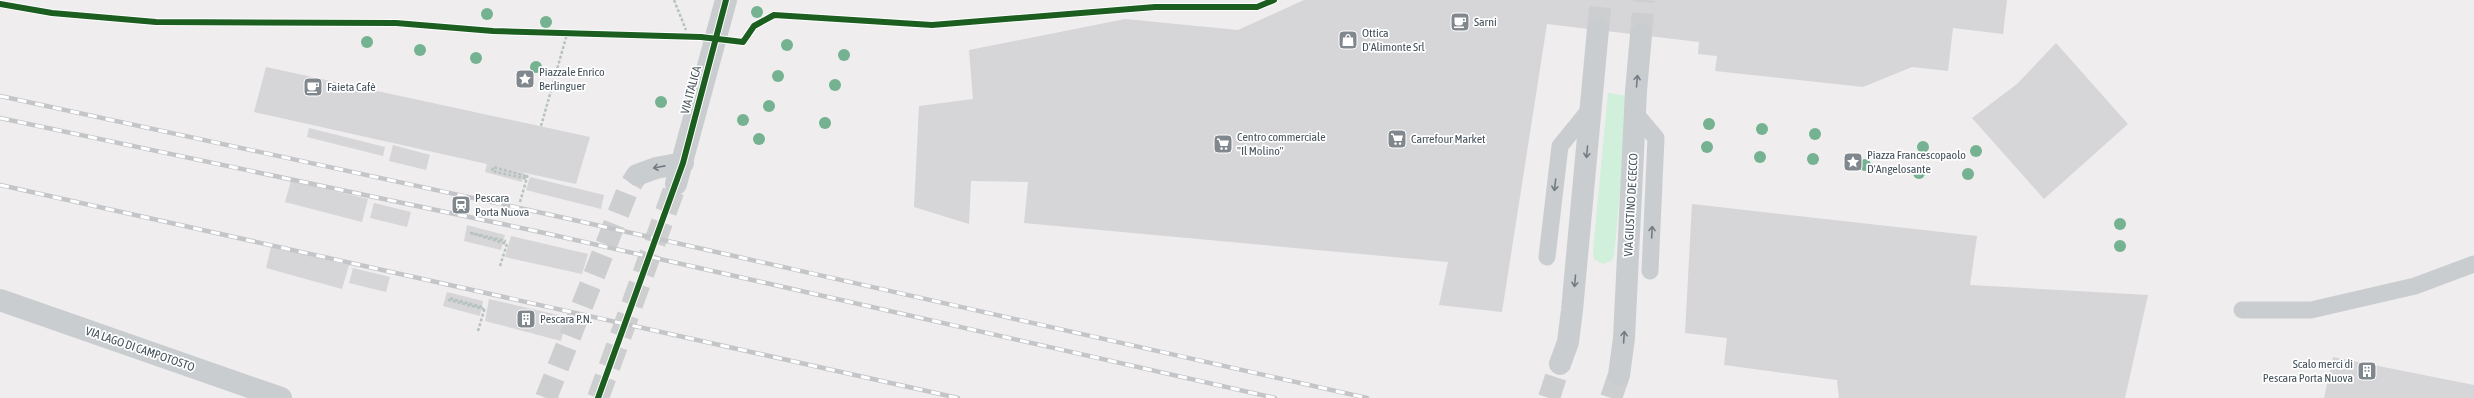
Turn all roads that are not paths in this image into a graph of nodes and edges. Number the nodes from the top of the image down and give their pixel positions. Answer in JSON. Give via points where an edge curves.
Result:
{"nodes":[{"id":1,"x":726,"y":0,"type":"edge"},
{"id":2,"x":1598,"y":30,"type":"tunnel mouth"},
{"id":3,"x":1641,"y":35,"type":"tunnel mouth"},
{"id":4,"x":1591,"y":108,"type":"junction"},
{"id":5,"x":1635,"y":113,"type":"junction"},
{"id":6,"x":683,"y":163,"type":"junction"},
{"id":7,"x":637,"y":175,"type":"tunnel mouth"},
{"id":8,"x":676,"y":184,"type":"tunnel mouth"},
{"id":9,"x":1547,"y":257,"type":"dead end"},
{"id":10,"x":2474,"y":264,"type":"edge"},
{"id":11,"x":1650,"y":271,"type":"dead end"},
{"id":12,"x":0,"y":300,"type":"edge"},
{"id":13,"x":2242,"y":310,"type":"dead end"},
{"id":14,"x":1560,"y":364,"type":"tunnel mouth"},
{"id":15,"x":1618,"y":375,"type":"tunnel mouth"},
{"id":16,"x":281,"y":398,"type":"edge"}],
"edges":[{"from":1,"to":6,"type":"street","name":"VIA ITALICA"},
{"from":2,"to":4,"type":"street"},
{"from":5,"to":3,"type":"street","name":"VIA GIUSTINO DE CECCO","one_way":true},
{"from":4,"to":9,"type":"lane","one_way":true,"via":[[1560,146]]},
{"from":4,"to":14,"type":"street","one_way":true,"via":[[1572,310],[1568,342]]},
{"from":11,"to":5,"type":"lane","one_way":true,"via":[[1656,138]]},
{"from":15,"to":5,"type":"street","name":"VIA GIUSTINO DE CECCO","one_way":true,"via":[[1624,338]]},
{"from":6,"to":7,"type":"street","one_way":true},
{"from":6,"to":8,"type":"street","name":"VIA ITALICA"},
{"from":10,"to":13,"type":"lane","via":[[2415,286],[2311,310]]},
{"from":12,"to":16,"type":"street","name":"VIA LAGO DI CAMPOTOSTO"}]}
